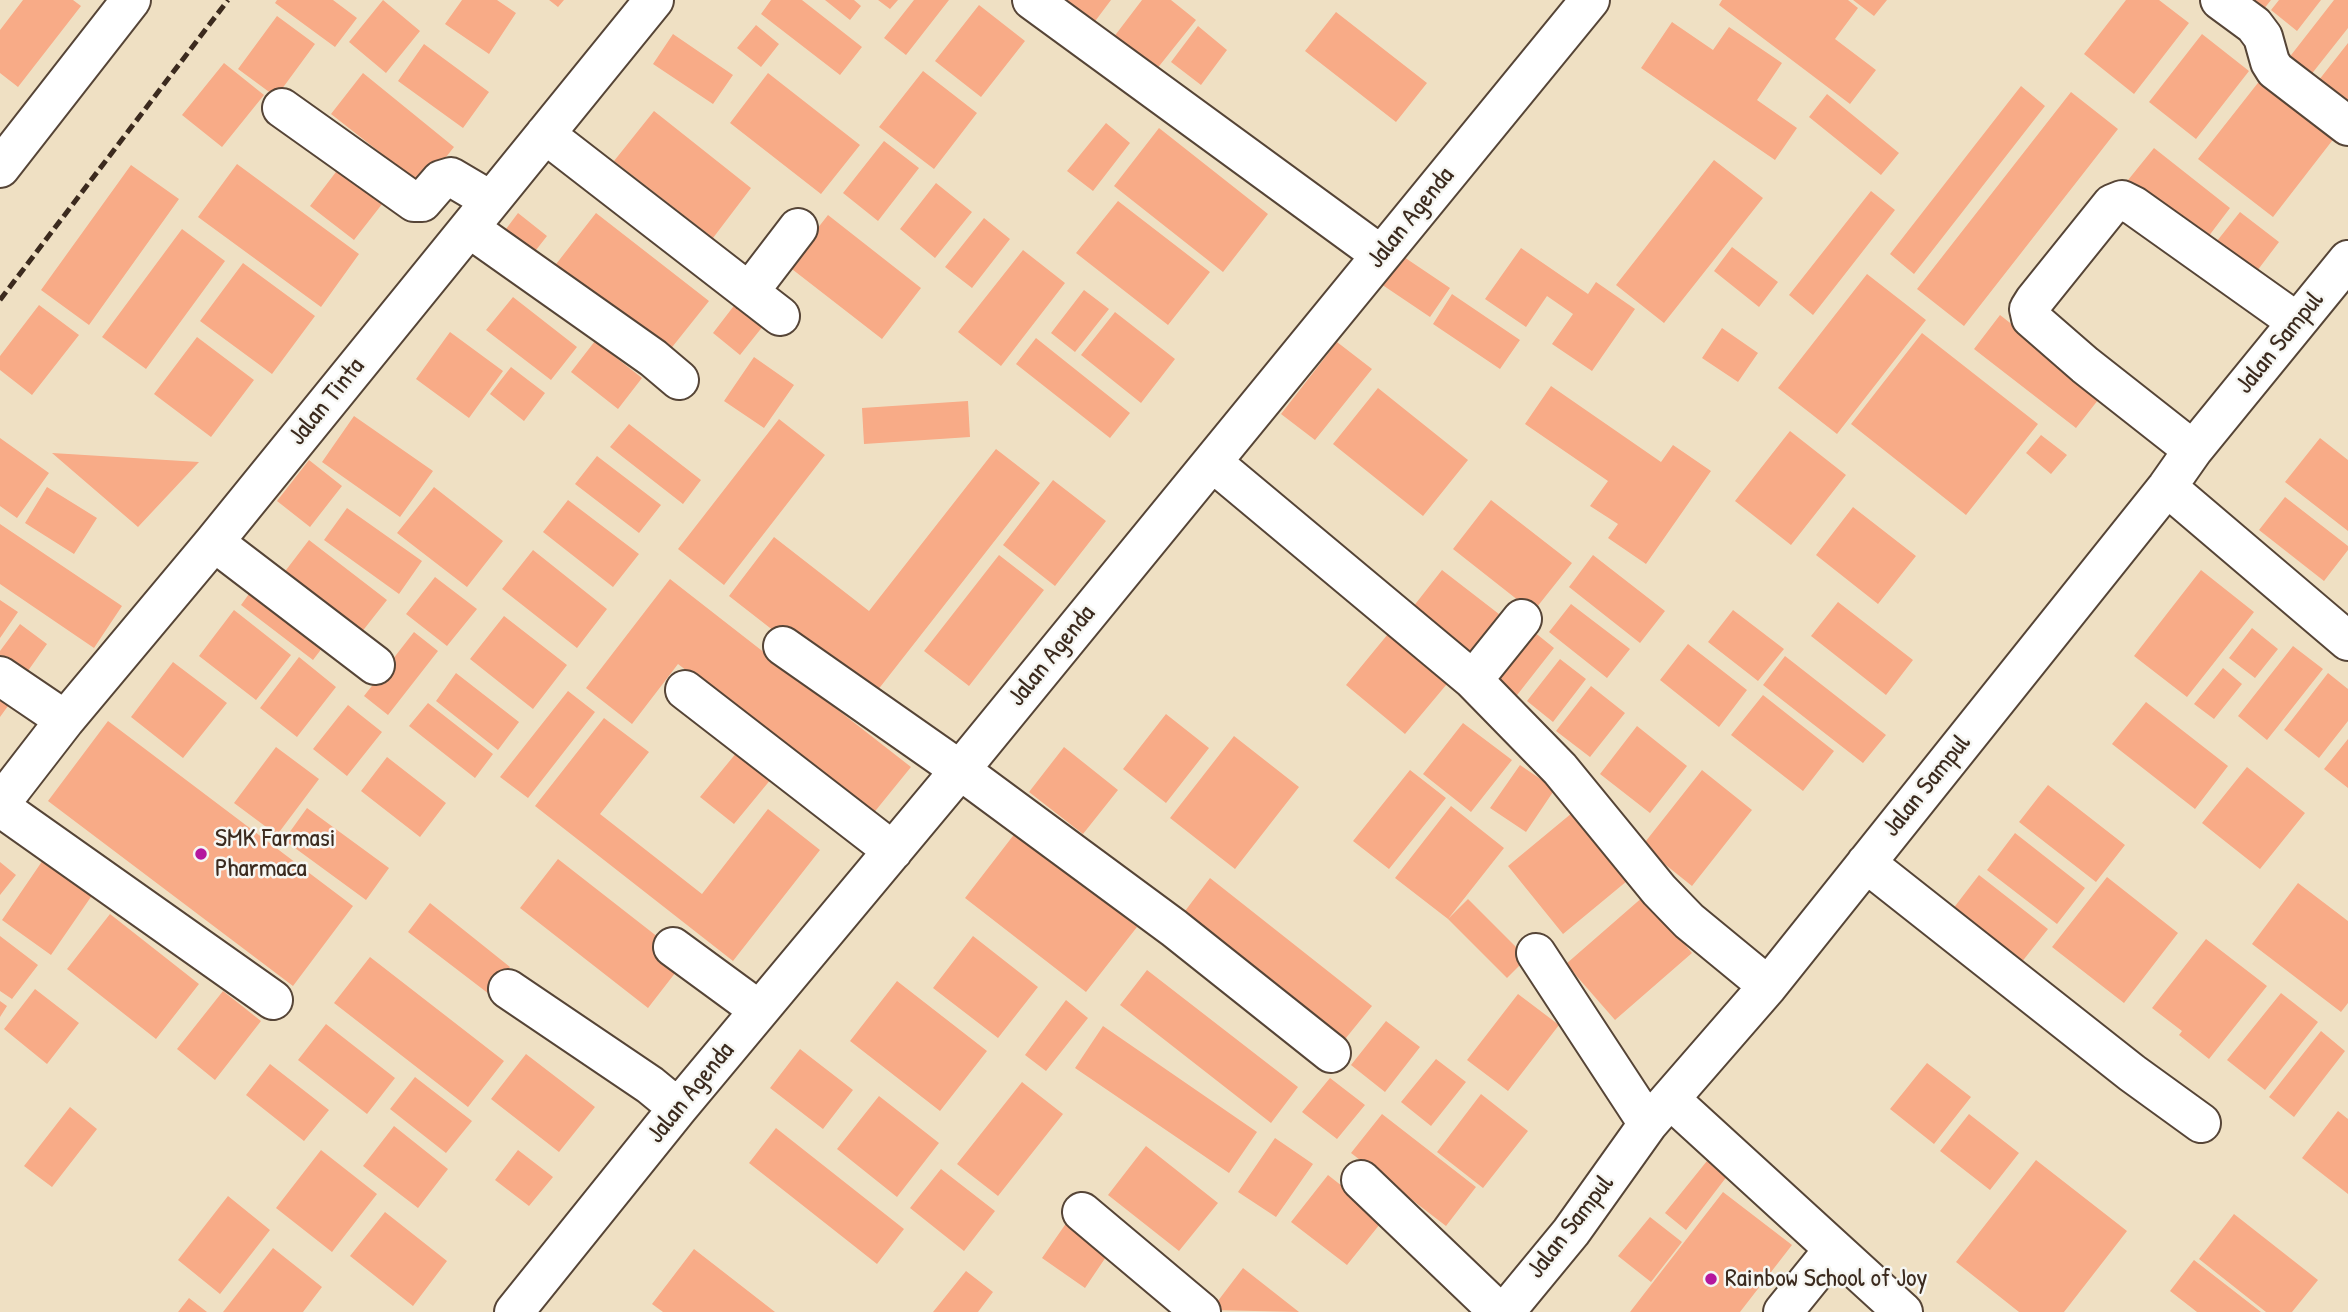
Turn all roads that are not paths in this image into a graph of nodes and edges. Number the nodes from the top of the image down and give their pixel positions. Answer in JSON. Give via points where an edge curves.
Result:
{"nodes":[{"id":1,"x":131,"y":0,"type":"edge"},
{"id":2,"x":654,"y":0,"type":"edge"},
{"id":3,"x":1032,"y":0,"type":"edge"},
{"id":4,"x":1590,"y":0,"type":"edge"},
{"id":5,"x":2220,"y":0,"type":"edge"},
{"id":6,"x":282,"y":108,"type":"dead end"},
{"id":7,"x":2348,"y":126,"type":"edge"},
{"id":8,"x":545,"y":134,"type":"junction"},
{"id":9,"x":0,"y":168,"type":"edge"},
{"id":10,"x":479,"y":214,"type":"junction"},
{"id":11,"x":798,"y":228,"type":"dead end"},
{"id":12,"x":1381,"y":255,"type":"junction"},
{"id":13,"x":2348,"y":260,"type":"edge"},
{"id":14,"x":749,"y":292,"type":"junction"},
{"id":15,"x":780,"y":316,"type":"dead end"},
{"id":16,"x":2297,"y":322,"type":"junction"},
{"id":17,"x":679,"y":380,"type":"dead end"},
{"id":18,"x":2193,"y":450,"type":"junction"},
{"id":19,"x":1212,"y":462,"type":"junction"},
{"id":20,"x":2167,"y":487,"type":"junction"},
{"id":21,"x":214,"y":542,"type":"junction"},
{"id":22,"x":1522,"y":619,"type":"dead end"},
{"id":23,"x":2348,"y":641,"type":"edge"},
{"id":24,"x":783,"y":646,"type":"dead end"},
{"id":25,"x":374,"y":665,"type":"dead end"},
{"id":26,"x":0,"y":676,"type":"edge"},
{"id":27,"x":1473,"y":680,"type":"junction"},
{"id":28,"x":685,"y":690,"type":"dead end"},
{"id":29,"x":65,"y":720,"type":"junction"},
{"id":30,"x":960,"y":769,"type":"junction"},
{"id":31,"x":0,"y":805,"type":"edge"},
{"id":32,"x":892,"y":851,"type":"junction"},
{"id":33,"x":1866,"y":863,"type":"junction"},
{"id":34,"x":673,"y":947,"type":"dead end"},
{"id":35,"x":1535,"y":953,"type":"dead end"},
{"id":36,"x":1768,"y":986,"type":"junction"},
{"id":37,"x":508,"y":989,"type":"dead end"},
{"id":38,"x":274,"y":1000,"type":"dead end"},
{"id":39,"x":759,"y":1010,"type":"junction"},
{"id":40,"x":1331,"y":1053,"type":"dead end"},
{"id":41,"x":678,"y":1108,"type":"junction"},
{"id":42,"x":1659,"y":1112,"type":"junction"},
{"id":43,"x":2201,"y":1123,"type":"dead end"},
{"id":44,"x":1360,"y":1180,"type":"dead end"},
{"id":45,"x":1082,"y":1212,"type":"dead end"},
{"id":46,"x":1834,"y":1249,"type":"junction"},
{"id":47,"x":514,"y":1312,"type":"edge"},
{"id":48,"x":1201,"y":1312,"type":"edge"},
{"id":49,"x":1499,"y":1312,"type":"edge"},
{"id":50,"x":1504,"y":1312,"type":"edge"},
{"id":51,"x":1783,"y":1312,"type":"edge"},
{"id":52,"x":1903,"y":1312,"type":"edge"}],
"edges":[{"from":1,"to":9,"type":"street"},
{"from":2,"to":8,"type":"street","name":"Jalan Tinta"},
{"from":3,"to":12,"type":"street"},
{"from":4,"to":12,"type":"street","name":"Jalan Agenda"},
{"from":5,"to":7,"type":"street","via":[[2254,25],[2275,70]]},
{"from":6,"to":10,"type":"street","via":[[414,202],[422,202],[441,180],[451,177]]},
{"from":8,"to":10,"type":"street","name":"Jalan Tinta"},
{"from":8,"to":14,"type":"street"},
{"from":10,"to":17,"type":"street"},
{"from":10,"to":21,"type":"street","name":"Jalan Tinta"},
{"from":11,"to":14,"type":"street"},
{"from":12,"to":19,"type":"street","name":"Jalan Agenda"},
{"from":13,"to":16,"type":"street","name":"Jalan Sampul"},
{"from":14,"to":15,"type":"street"},
{"from":16,"to":18,"type":"street","name":"Jalan Sampul"},
{"from":16,"to":18,"type":"street","via":[[2122,200],[2112,204],[2094,226],[2034,301],[2029,309],[2031,318]]},
{"from":18,"to":20,"type":"street","name":"Jalan Sampul"},
{"from":19,"to":27,"type":"street"},
{"from":19,"to":30,"type":"street","name":"Jalan Agenda"},
{"from":20,"to":23,"type":"street"},
{"from":20,"to":33,"type":"street","name":"Jalan Sampul"},
{"from":21,"to":25,"type":"street"},
{"from":21,"to":29,"type":"street","name":"Jalan Tinta"},
{"from":22,"to":27,"type":"street"},
{"from":24,"to":30,"type":"street"},
{"from":26,"to":29,"type":"street"},
{"from":27,"to":36,"type":"street","via":[[1560,769],[1689,922]]},
{"from":28,"to":32,"type":"street"},
{"from":29,"to":31,"type":"street","name":"Jalan Tinta"},
{"from":30,"to":32,"type":"street","name":"Jalan Agenda"},
{"from":30,"to":40,"type":"street","via":[[1174,928]]},
{"from":31,"to":38,"type":"street"},
{"from":32,"to":39,"type":"street","name":"Jalan Agenda"},
{"from":33,"to":36,"type":"street","name":"Jalan Sampul"},
{"from":33,"to":43,"type":"street"},
{"from":34,"to":39,"type":"street"},
{"from":35,"to":42,"type":"street"},
{"from":36,"to":42,"type":"street","name":"Jalan Sampul"},
{"from":37,"to":41,"type":"street"},
{"from":39,"to":41,"type":"street","name":"Jalan Agenda"},
{"from":41,"to":47,"type":"street","name":"Jalan Agenda"},
{"from":42,"to":46,"type":"street"},
{"from":42,"to":50,"type":"street","name":"Jalan Sampul","via":[[1571,1232]]},
{"from":44,"to":49,"type":"street"},
{"from":45,"to":48,"type":"street"},
{"from":46,"to":51,"type":"street"},
{"from":46,"to":52,"type":"street"}]}
